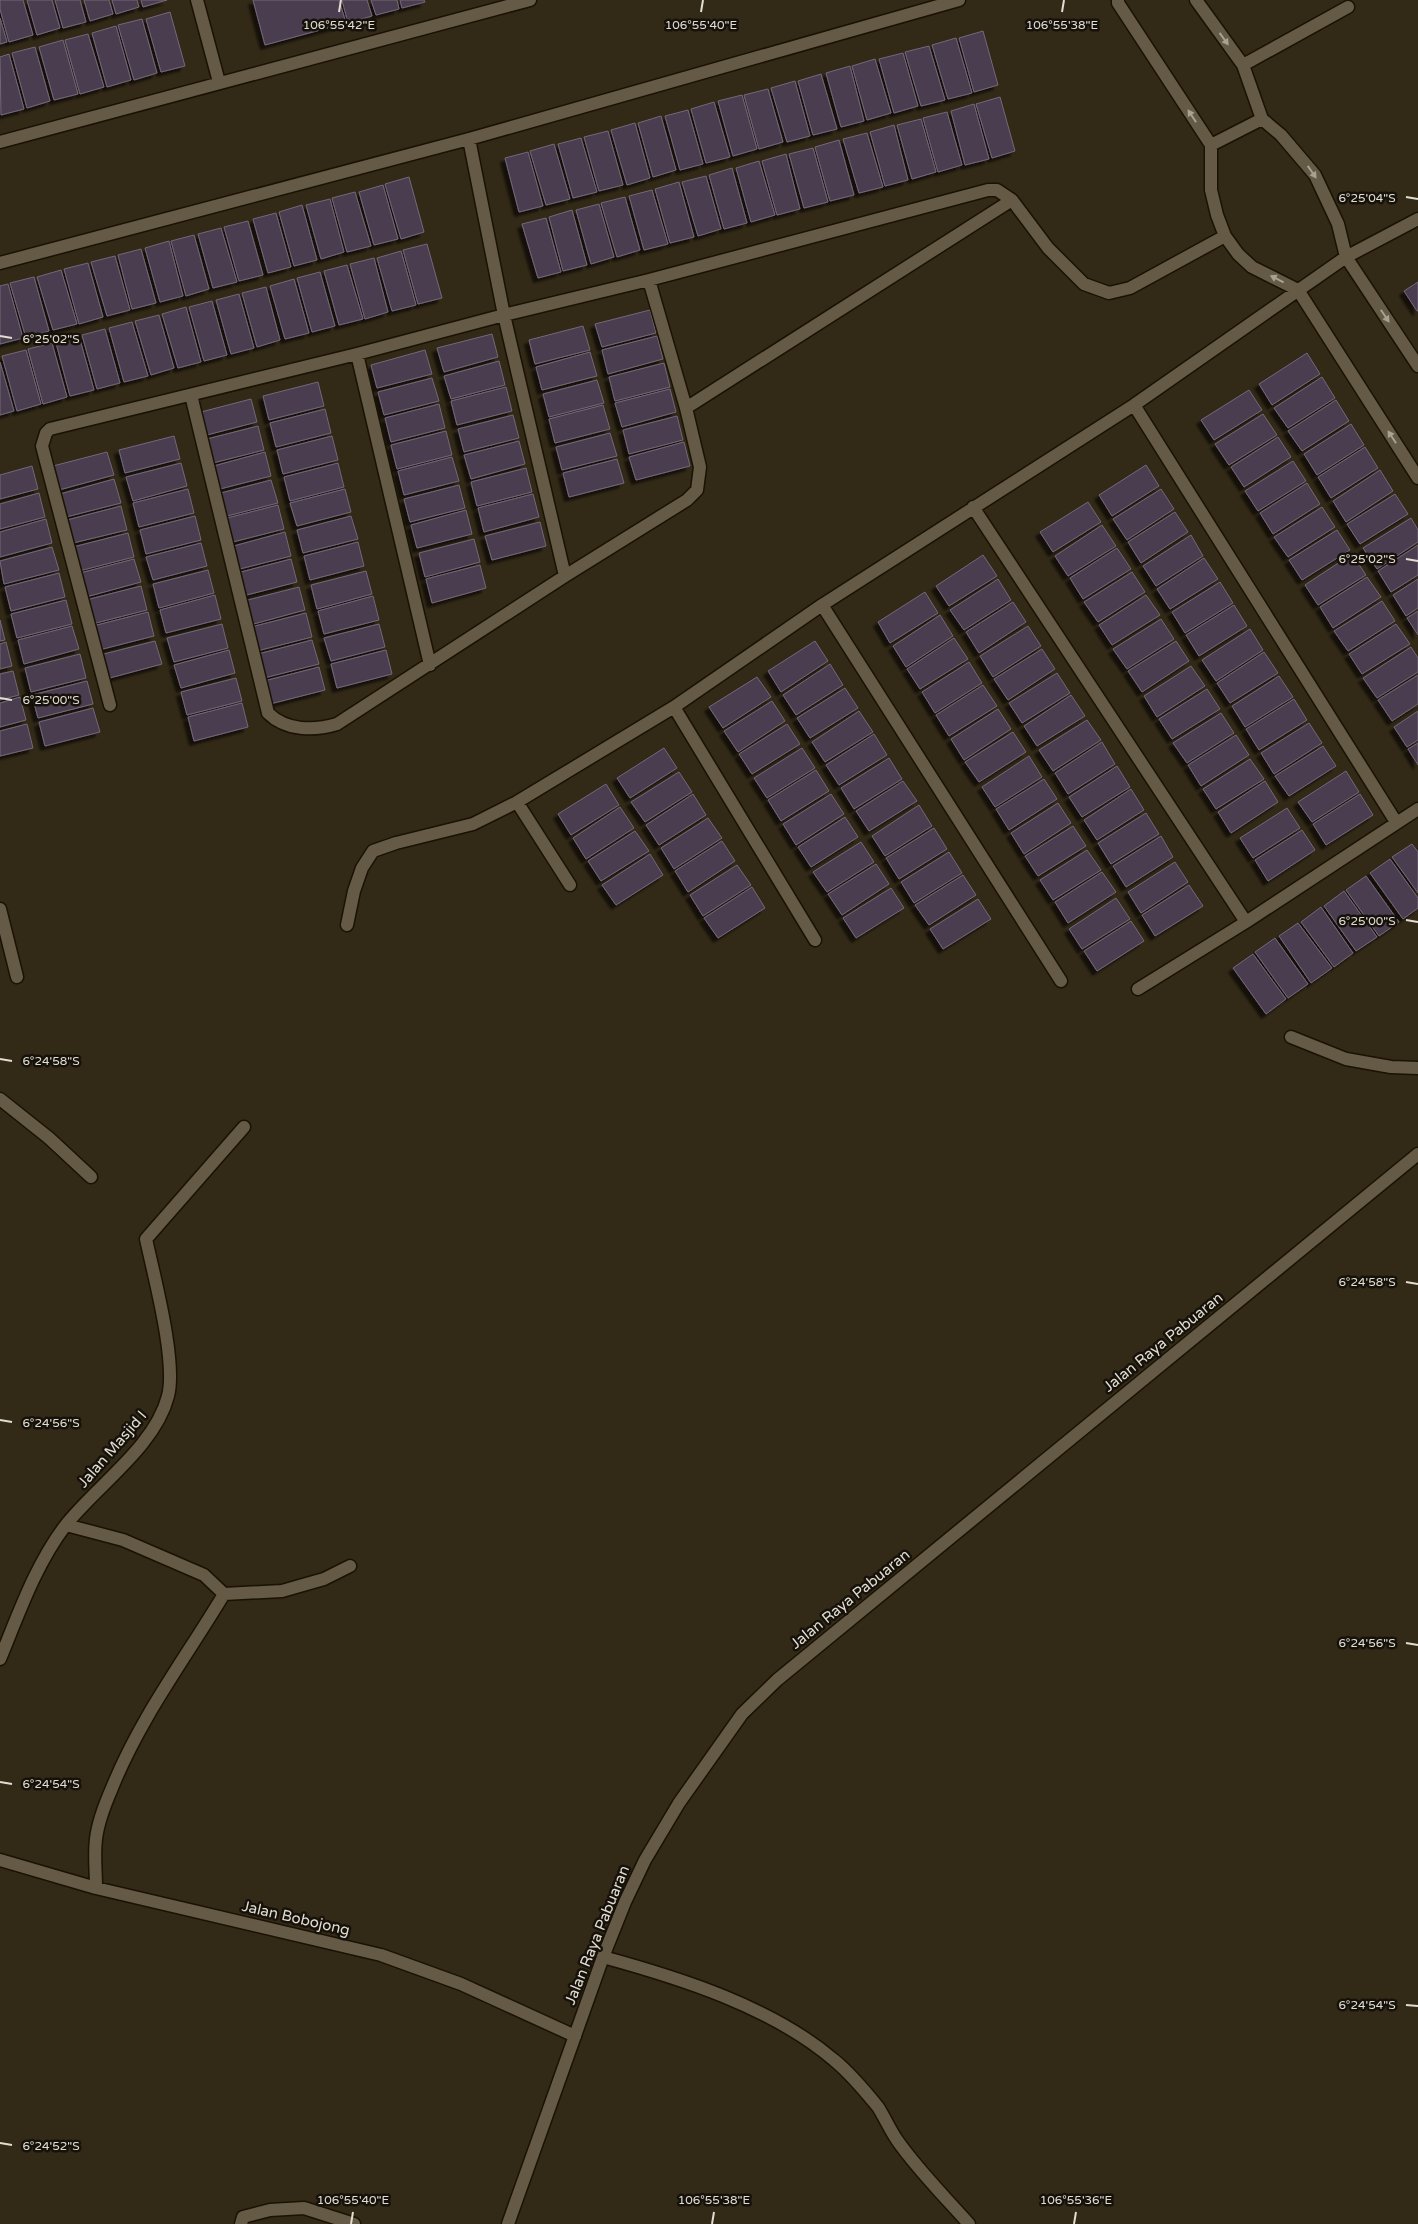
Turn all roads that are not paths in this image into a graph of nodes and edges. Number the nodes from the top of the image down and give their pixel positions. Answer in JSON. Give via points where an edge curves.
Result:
{"nodes":[{"id":1,"x":197,"y":0,"type":"edge"},
{"id":2,"x":530,"y":0,"type":"edge"},
{"id":3,"x":959,"y":0,"type":"edge"},
{"id":4,"x":1118,"y":0,"type":"edge"},
{"id":5,"x":1196,"y":0,"type":"edge"},
{"id":6,"x":1348,"y":7,"type":"dead end"},
{"id":7,"x":1243,"y":65,"type":"junction"},
{"id":8,"x":219,"y":82,"type":"junction"},
{"id":9,"x":1262,"y":119,"type":"junction"},
{"id":10,"x":468,"y":139,"type":"junction"},
{"id":11,"x":0,"y":142,"type":"edge"},
{"id":12,"x":1211,"y":145,"type":"junction"},
{"id":13,"x":1012,"y":200,"type":"junction"},
{"id":14,"x":1418,"y":219,"type":"edge"},
{"id":15,"x":1225,"y":236,"type":"junction"},
{"id":16,"x":1346,"y":257,"type":"junction"},
{"id":17,"x":0,"y":263,"type":"edge"},
{"id":18,"x":648,"y":280,"type":"junction"},
{"id":19,"x":1298,"y":290,"type":"junction"},
{"id":20,"x":504,"y":315,"type":"junction"},
{"id":21,"x":357,"y":354,"type":"junction"},
{"id":22,"x":1418,"y":366,"type":"edge"},
{"id":23,"x":191,"y":395,"type":"junction"},
{"id":24,"x":1134,"y":406,"type":"junction"},
{"id":25,"x":686,"y":408,"type":"junction"},
{"id":26,"x":1418,"y":478,"type":"edge"},
{"id":27,"x":973,"y":508,"type":"junction"},
{"id":28,"x":565,"y":576,"type":"junction"},
{"id":29,"x":822,"y":605,"type":"junction"},
{"id":30,"x":430,"y":665,"type":"junction"},
{"id":31,"x":110,"y":705,"type":"dead end"},
{"id":32,"x":674,"y":707,"type":"junction"},
{"id":33,"x":517,"y":802,"type":"junction"},
{"id":34,"x":1418,"y":808,"type":"edge"},
{"id":35,"x":1396,"y":822,"type":"junction"},
{"id":36,"x":570,"y":885,"type":"dead end"},
{"id":37,"x":0,"y":909,"type":"edge"},
{"id":38,"x":1246,"y":922,"type":"junction"},
{"id":39,"x":347,"y":925,"type":"dead end"},
{"id":40,"x":815,"y":940,"type":"dead end"},
{"id":41,"x":17,"y":977,"type":"dead end"},
{"id":42,"x":1061,"y":981,"type":"dead end"},
{"id":43,"x":1138,"y":989,"type":"dead end"},
{"id":44,"x":1291,"y":1037,"type":"dead end"},
{"id":45,"x":1418,"y":1068,"type":"edge"},
{"id":46,"x":0,"y":1099,"type":"edge"},
{"id":47,"x":244,"y":1127,"type":"dead end"},
{"id":48,"x":1418,"y":1154,"type":"edge"},
{"id":49,"x":91,"y":1177,"type":"dead end"},
{"id":50,"x":66,"y":1525,"type":"junction"},
{"id":51,"x":350,"y":1566,"type":"dead end"},
{"id":52,"x":224,"y":1594,"type":"junction"},
{"id":53,"x":0,"y":1659,"type":"edge"},
{"id":54,"x":0,"y":1860,"type":"edge"},
{"id":55,"x":96,"y":1888,"type":"junction"},
{"id":56,"x":603,"y":1957,"type":"junction"},
{"id":57,"x":575,"y":2036,"type":"junction"},
{"id":58,"x":241,"y":2224,"type":"edge"},
{"id":59,"x":354,"y":2224,"type":"edge"},
{"id":60,"x":508,"y":2224,"type":"edge"},
{"id":61,"x":969,"y":2224,"type":"edge"}],
"edges":[{"from":1,"to":8,"type":"street"},
{"from":2,"to":8,"type":"street"},
{"from":3,"to":10,"type":"street"},
{"from":12,"to":4,"type":"street","one_way":true},
{"from":5,"to":7,"type":"street","one_way":true},
{"from":6,"to":7,"type":"street"},
{"from":7,"to":9,"type":"street"},
{"from":8,"to":11,"type":"street"},
{"from":9,"to":12,"type":"street"},
{"from":9,"to":16,"type":"street","one_way":true,"via":[[1281,135],[1315,175],[1338,224]]},
{"from":10,"to":17,"type":"street"},
{"from":10,"to":20,"type":"street"},
{"from":12,"to":15,"type":"street","via":[[1211,190]]},
{"from":13,"to":15,"type":"street","via":[[1048,248],[1084,284],[1109,294],[1130,288]]},
{"from":13,"to":18,"type":"street","via":[[997,190],[976,192]]},
{"from":13,"to":25,"type":"street"},
{"from":14,"to":16,"type":"street"},
{"from":19,"to":15,"type":"street","one_way":true,"via":[[1252,267]]},
{"from":16,"to":19,"type":"street"},
{"from":16,"to":22,"type":"street","one_way":true},
{"from":18,"to":20,"type":"street"},
{"from":18,"to":25,"type":"street"},
{"from":19,"to":24,"type":"street"},
{"from":26,"to":19,"type":"street","one_way":true},
{"from":20,"to":21,"type":"street"},
{"from":20,"to":28,"type":"street"},
{"from":21,"to":23,"type":"street"},
{"from":21,"to":30,"type":"street"},
{"from":23,"to":30,"type":"street","via":[[268,713],[283,724],[313,730],[332,726]]},
{"from":23,"to":31,"type":"street","via":[[50,429],[43,441]]},
{"from":24,"to":27,"type":"street"},
{"from":24,"to":35,"type":"street"},
{"from":25,"to":28,"type":"street","via":[[700,468],[697,490],[687,500]]},
{"from":27,"to":29,"type":"street"},
{"from":27,"to":38,"type":"street"},
{"from":28,"to":30,"type":"street"},
{"from":29,"to":32,"type":"street"},
{"from":29,"to":42,"type":"street"},
{"from":32,"to":33,"type":"street"},
{"from":32,"to":40,"type":"street"},
{"from":33,"to":36,"type":"street"},
{"from":33,"to":39,"type":"street","via":[[472,824],[373,851],[362,868]]},
{"from":34,"to":35,"type":"street"},
{"from":35,"to":38,"type":"street"},
{"from":37,"to":41,"type":"street"},
{"from":38,"to":43,"type":"street"},
{"from":44,"to":45,"type":"street","via":[[1346,1059]]},
{"from":46,"to":49,"type":"street"},
{"from":47,"to":50,"type":"street","name":"Jalan Masjid I","via":[[146,1239],[170,1362],[169,1395],[160,1418],[133,1454]]},
{"from":48,"to":56,"type":"street","name":"Jalan Raya Pabuaran","via":[[785,1674],[742,1714],[662,1830],[625,1902]]},
{"from":50,"to":52,"type":"street","via":[[123,1540],[204,1575]]},
{"from":50,"to":53,"type":"street","name":"Jalan Masjid I","via":[[40,1562]]},
{"from":51,"to":52,"type":"street","via":[[324,1579],[282,1591]]},
{"from":52,"to":55,"type":"street","via":[[155,1702],[121,1765],[102,1812],[96,1839]]},
{"from":54,"to":55,"type":"street","name":"Jalan Bobojong"},
{"from":55,"to":57,"type":"street","name":"Jalan Bobojong","via":[[381,1955],[461,1984]]},
{"from":56,"to":57,"type":"street","name":"Jalan Raya Pabuaran"},
{"from":56,"to":61,"type":"street","via":[[678,1978],[765,2016],[808,2039],[835,2060],[862,2089],[878,2108],[897,2141]]},
{"from":57,"to":60,"type":"street","name":"Jalan Raya Pabuaran"},
{"from":58,"to":59,"type":"street","via":[[244,2217],[270,2210],[304,2208]]}]}
